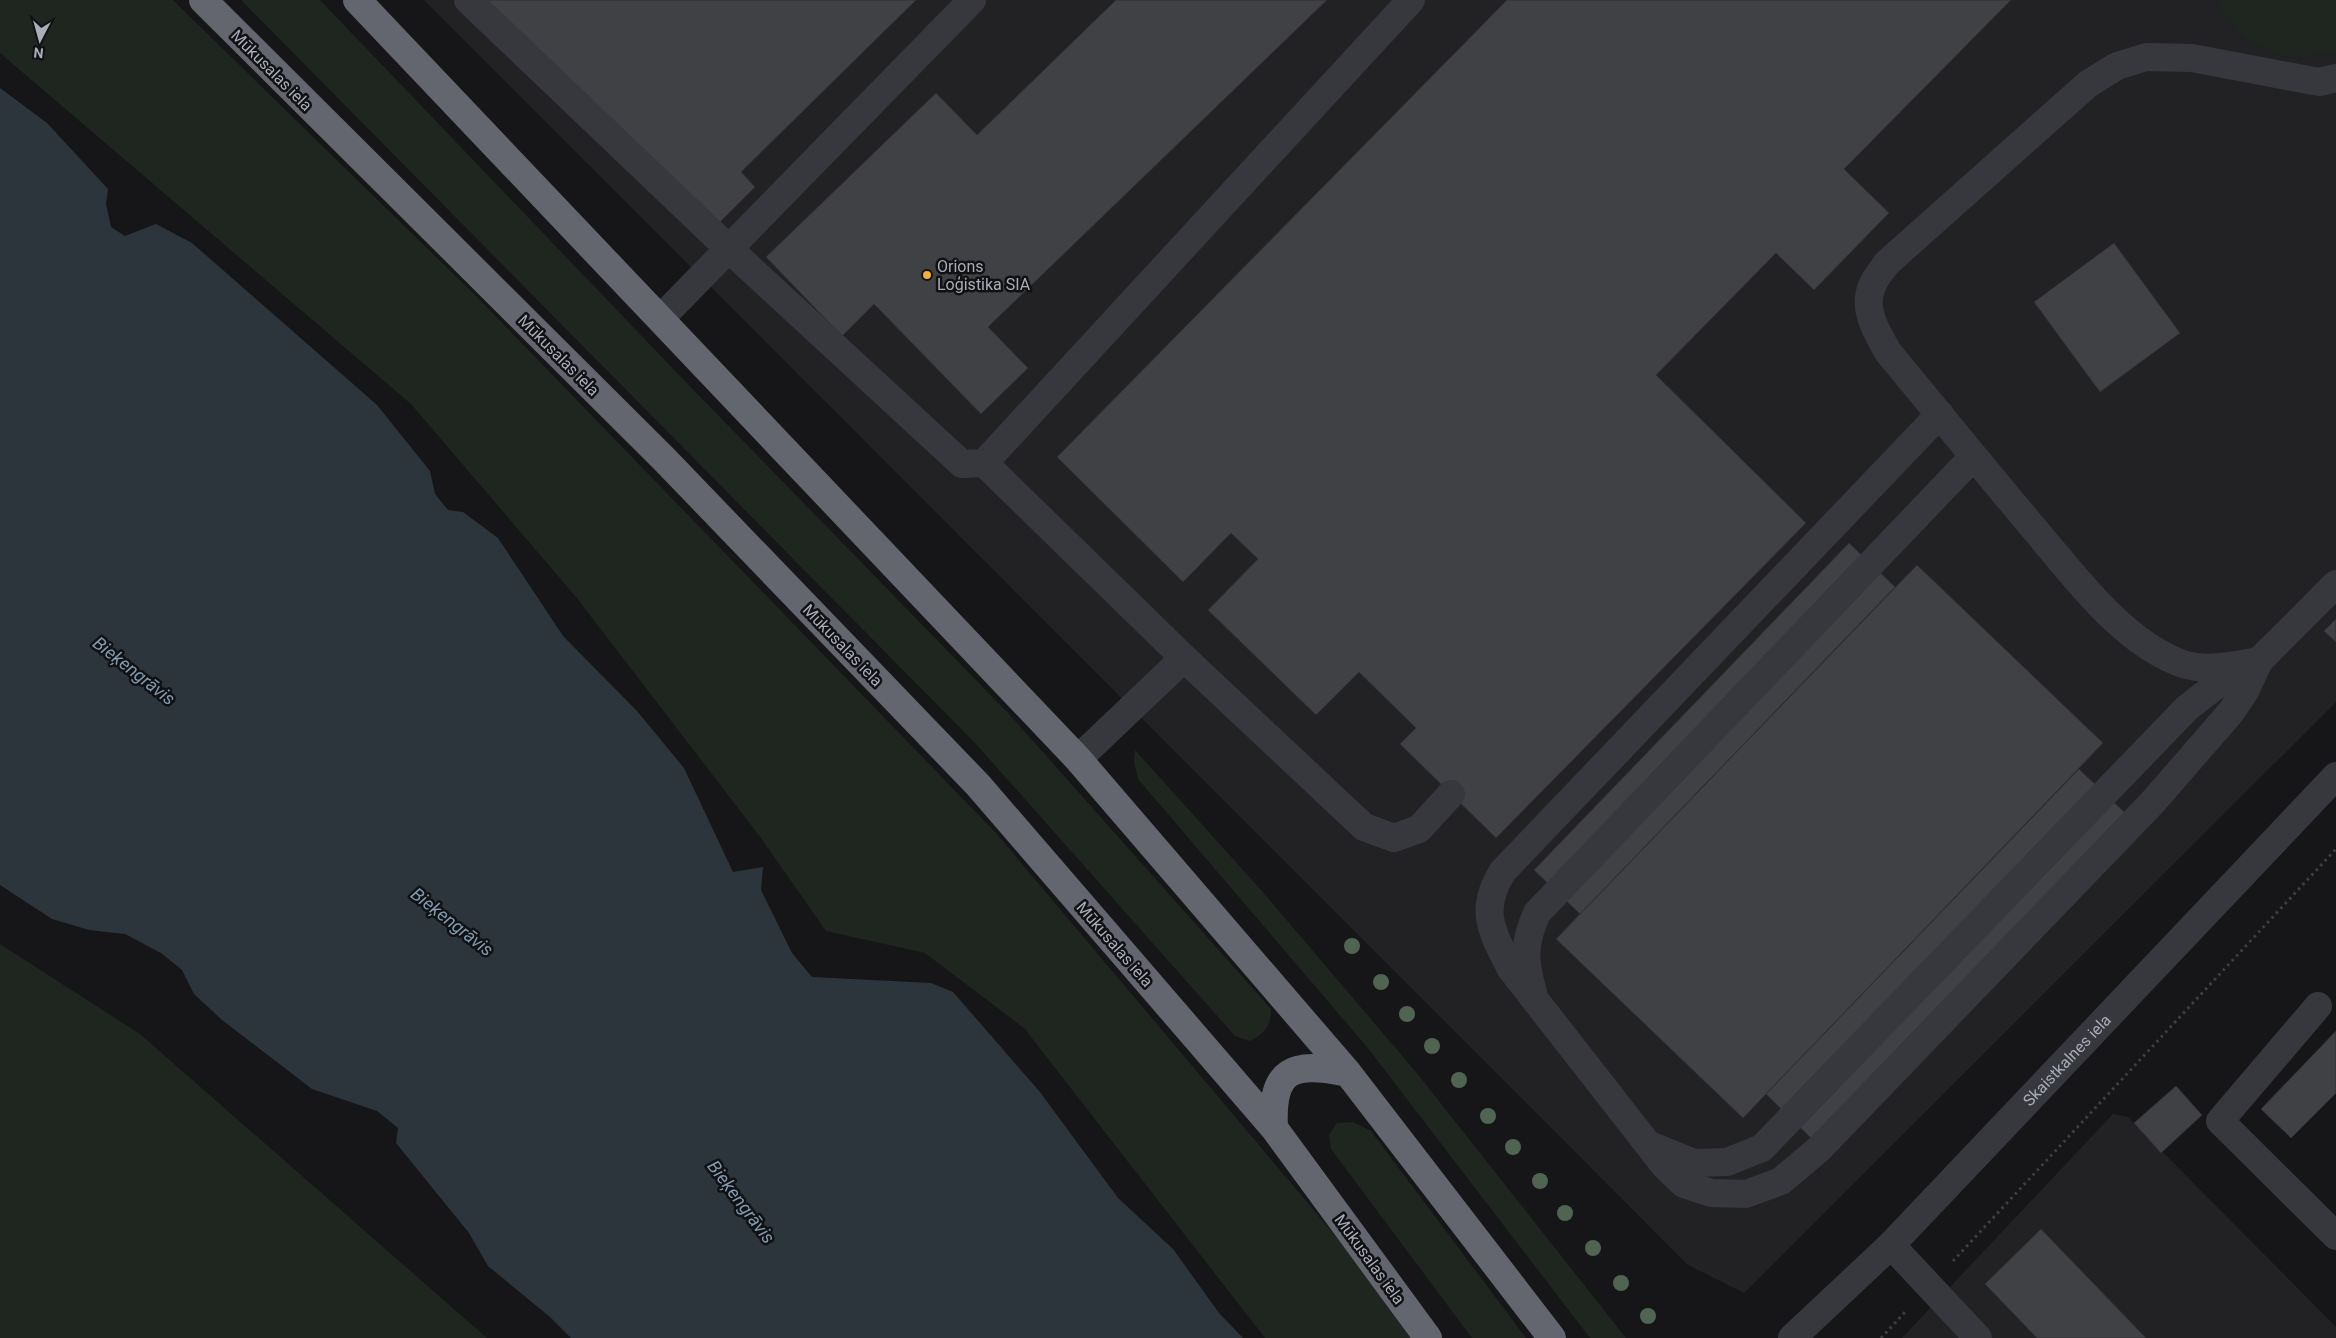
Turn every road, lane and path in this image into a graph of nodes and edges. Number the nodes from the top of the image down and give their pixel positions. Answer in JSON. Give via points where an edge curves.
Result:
{"nodes":[{"id":1,"x":202,"y":0,"type":"edge"},
{"id":2,"x":358,"y":0,"type":"edge"},
{"id":3,"x":468,"y":0,"type":"edge"},
{"id":4,"x":972,"y":0,"type":"edge"},
{"id":5,"x":1411,"y":0,"type":"edge"},
{"id":6,"x":2336,"y":78,"type":"edge"},
{"id":7,"x":729,"y":249,"type":"junction"},
{"id":8,"x":662,"y":318,"type":"junction"},
{"id":9,"x":1940,"y":414,"type":"junction"},
{"id":10,"x":1973,"y":457,"type":"junction"},
{"id":11,"x":984,"y":463,"type":"junction"},
{"id":12,"x":2336,"y":584,"type":"edge"},
{"id":13,"x":1184,"y":658,"type":"junction"},
{"id":14,"x":2259,"y":661,"type":"junction"},
{"id":15,"x":1078,"y":759,"type":"junction"},
{"id":16,"x":2336,"y":776,"type":"edge"},
{"id":17,"x":1451,"y":794,"type":"dead end"},
{"id":18,"x":2336,"y":849,"type":"edge"},
{"id":19,"x":1536,"y":1001,"type":"junction"},
{"id":20,"x":2318,"y":1006,"type":"dead end"},
{"id":21,"x":1348,"y":1073,"type":"junction"},
{"id":22,"x":1274,"y":1128,"type":"junction"},
{"id":23,"x":1646,"y":1143,"type":"junction"},
{"id":24,"x":2336,"y":1236,"type":"edge"},
{"id":25,"x":1891,"y":1245,"type":"junction"},
{"id":26,"x":1929,"y":1286,"type":"junction"},
{"id":27,"x":1428,"y":1338,"type":"edge"},
{"id":28,"x":1552,"y":1338,"type":"edge"},
{"id":29,"x":1792,"y":1338,"type":"edge"},
{"id":30,"x":1881,"y":1338,"type":"edge"},
{"id":31,"x":1978,"y":1338,"type":"edge"}],
"edges":[{"from":1,"to":22,"type":"highway","name":"Mūkusalas iela","via":[[664,460],[978,785]]},
{"from":2,"to":8,"type":"highway"},
{"from":3,"to":7,"type":"street"},
{"from":4,"to":7,"type":"street"},
{"from":5,"to":11,"type":"street"},
{"from":6,"to":9,"type":"street","via":[[2320,82],[2192,58],[2146,57],[2117,66],[2088,84],[1887,263],[1872,286],[1869,300],[1871,319],[1888,352]]},
{"from":7,"to":8,"type":"street"},
{"from":7,"to":11,"type":"street","via":[[962,464]]},
{"from":8,"to":15,"type":"highway"},
{"from":9,"to":10,"type":"street"},
{"from":9,"to":19,"type":"street","via":[[1493,886],[1488,905],[1495,938],[1511,969]]},
{"from":10,"to":14,"type":"street","via":[[2082,584],[2130,634],[2150,649],[2185,664],[2218,668]]},
{"from":10,"to":19,"type":"street","via":[[1538,913],[1526,947],[1526,967]]},
{"from":11,"to":13,"type":"street"},
{"from":12,"to":14,"type":"street"},
{"from":13,"to":15,"type":"street"},
{"from":13,"to":17,"type":"street","via":[[1364,827],[1394,838],[1419,829]]},
{"from":14,"to":23,"type":"street","via":[[2214,686],[2187,708],[1762,1148],[1727,1162],[1694,1163]]},
{"from":14,"to":23,"type":"street","via":[[2231,712],[2152,803],[1819,1150],[1781,1181],[1746,1194],[1711,1193],[1684,1184]]},
{"from":15,"to":21,"type":"highway"},
{"from":16,"to":25,"type":"street","name":"Skaistkalnes iela"},
{"from":18,"to":26,"type":"path"},
{"from":19,"to":23,"type":"street"},
{"from":20,"to":24,"type":"street","via":[[2220,1121]]},
{"from":21,"to":22,"type":"highway","via":[[1321,1067],[1292,1072],[1276,1090]]},
{"from":21,"to":28,"type":"highway"},
{"from":22,"to":27,"type":"highway","name":"Mūkusalas iela"},
{"from":25,"to":26,"type":"street"},
{"from":25,"to":29,"type":"street","name":"Skaistkalnes iela"},
{"from":26,"to":30,"type":"path"},
{"from":26,"to":31,"type":"street"}]}
